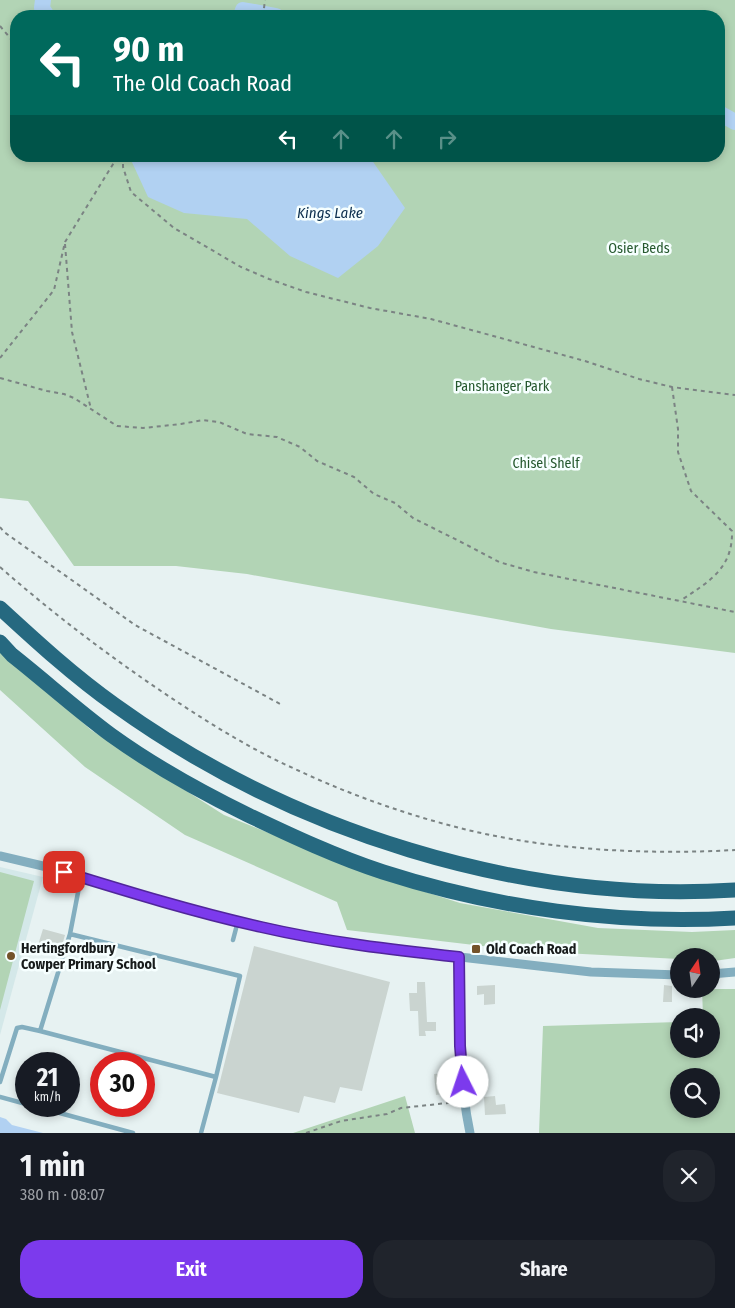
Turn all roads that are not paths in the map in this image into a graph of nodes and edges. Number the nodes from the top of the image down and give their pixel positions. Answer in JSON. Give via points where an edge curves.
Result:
{"nodes":[{"id":1,"x":0,"y":608,"type":"edge"},
{"id":2,"x":0,"y":642,"type":"edge"},
{"id":3,"x":0,"y":856,"type":"edge"},
{"id":4,"x":81,"y":877,"type":"junction"},
{"id":5,"x":735,"y":890,"type":"edge"},
{"id":6,"x":735,"y":918,"type":"edge"},
{"id":7,"x":238,"y":922,"type":"junction"},
{"id":8,"x":70,"y":934,"type":"junction"},
{"id":9,"x":233,"y":940,"type":"dead end"},
{"id":10,"x":459,"y":957,"type":"junction"},
{"id":11,"x":735,"y":972,"type":"edge"},
{"id":12,"x":720,"y":973,"type":"edge"},
{"id":13,"x":670,"y":975,"type":"edge"},
{"id":14,"x":40,"y":1031,"type":"junction"},
{"id":15,"x":216,"y":1076,"type":"junction"},
{"id":16,"x":0,"y":1082,"type":"edge"},
{"id":17,"x":0,"y":1097,"type":"edge"},
{"id":18,"x":15,"y":1101,"type":"edge"},
{"id":19,"x":74,"y":1117,"type":"edge"},
{"id":20,"x":133,"y":1133,"type":"edge"},
{"id":21,"x":201,"y":1133,"type":"edge"},
{"id":22,"x":470,"y":1133,"type":"edge"}],
"edges":[{"from":1,"to":5,"type":"highway","via":[[80,679],[184,751],[270,797],[371,837],[428,856],[541,881],[632,891],[698,893]]},
{"from":2,"to":6,"type":"highway","via":[[111,735],[195,788],[283,832],[382,872],[531,908],[644,918]]},
{"from":3,"to":4,"type":"street"},
{"from":4,"to":7,"type":"street"},
{"from":4,"to":8,"type":"lane"},
{"from":7,"to":9,"type":"lane"},
{"from":7,"to":10,"type":"street","via":[[345,943]]},
{"from":8,"to":14,"type":"lane"},
{"from":8,"to":15,"type":"lane","via":[[240,976]]},
{"from":10,"to":13,"type":"street","via":[[591,972]]},
{"from":10,"to":22,"type":"street","via":[[460,1046]]},
{"from":11,"to":12,"type":"street"},
{"from":14,"to":15,"type":"lane"},
{"from":14,"to":16,"type":"lane","via":[[17,1028]]},
{"from":15,"to":21,"type":"lane"},
{"from":17,"to":18,"type":"lane"},
{"from":19,"to":20,"type":"lane"}]}
